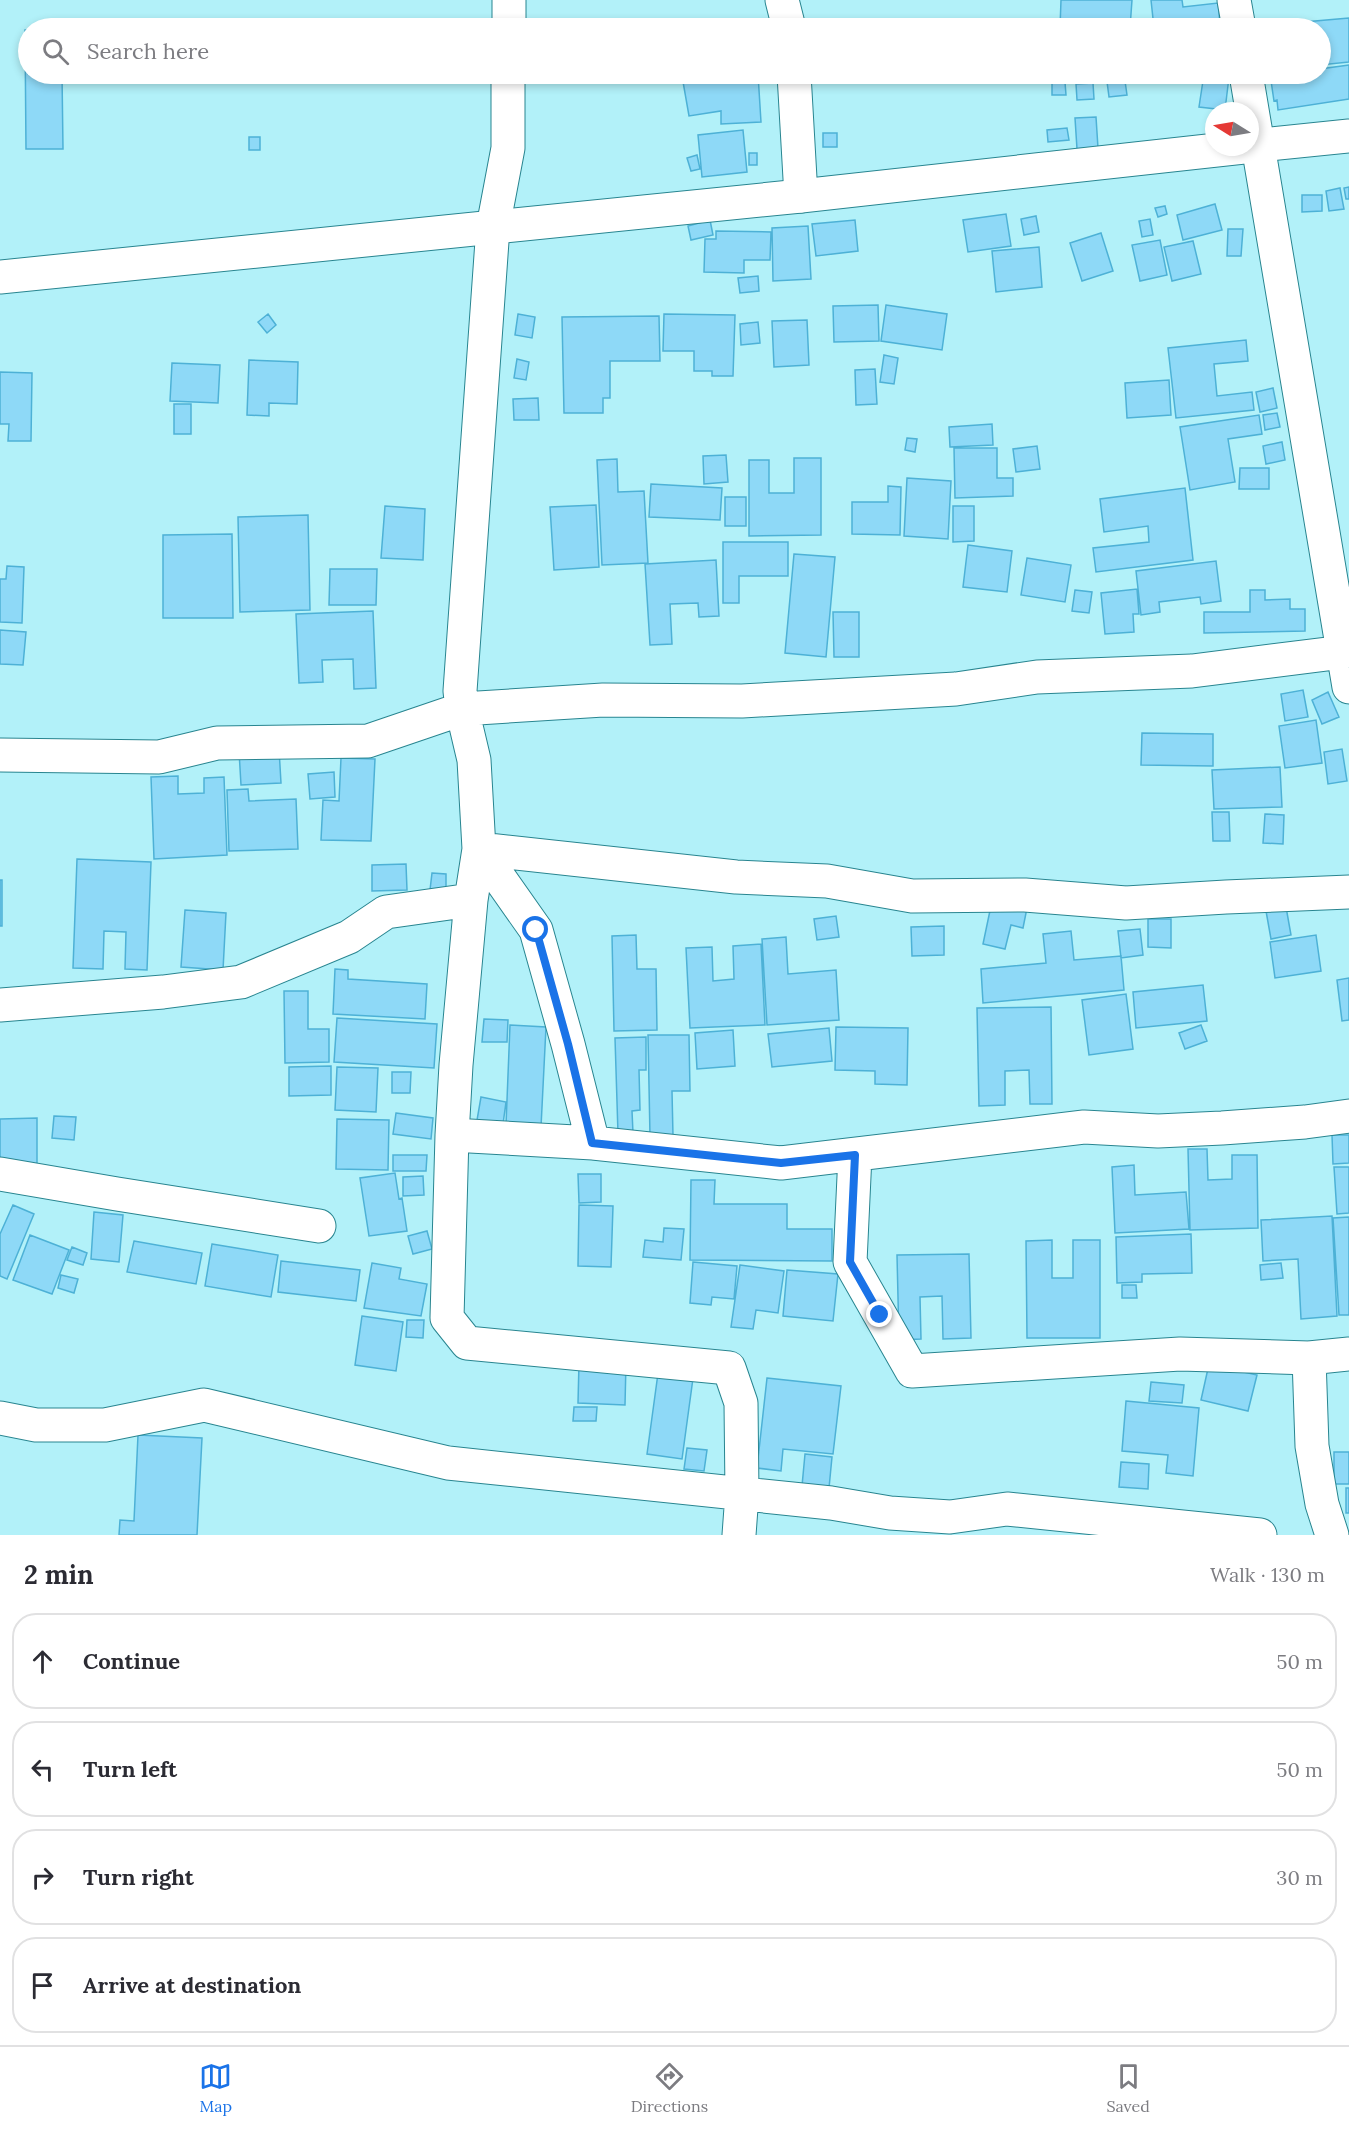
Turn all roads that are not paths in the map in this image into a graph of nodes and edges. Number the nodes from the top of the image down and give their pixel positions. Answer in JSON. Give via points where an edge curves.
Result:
{"nodes":[{"id":1,"x":509,"y":0,"type":"edge"},
{"id":2,"x":782,"y":0,"type":"edge"},
{"id":3,"x":1234,"y":0,"type":"edge"},
{"id":4,"x":509,"y":18,"type":"edge"},
{"id":5,"x":786,"y":18,"type":"edge"},
{"id":6,"x":1237,"y":18,"type":"edge"},
{"id":7,"x":508,"y":84,"type":"edge"},
{"id":8,"x":795,"y":84,"type":"edge"},
{"id":9,"x":1247,"y":84,"type":"edge"},
{"id":10,"x":1248,"y":102,"type":"edge"},
{"id":11,"x":1349,"y":136,"type":"edge"},
{"id":12,"x":1259,"y":145,"type":"edge"},
{"id":13,"x":1205,"y":151,"type":"edge"},
{"id":14,"x":1252,"y":156,"type":"edge"},
{"id":15,"x":801,"y":196,"type":"junction"},
{"id":16,"x":493,"y":227,"type":"junction"},
{"id":17,"x":0,"y":277,"type":"edge"},
{"id":18,"x":1343,"y":652,"type":"junction"},
{"id":19,"x":1349,"y":687,"type":"edge"},
{"id":20,"x":462,"y":709,"type":"junction"},
{"id":21,"x":0,"y":755,"type":"edge"},
{"id":22,"x":479,"y":849,"type":"junction"},
{"id":23,"x":1349,"y":892,"type":"edge"},
{"id":24,"x":471,"y":900,"type":"junction"},
{"id":25,"x":0,"y":1005,"type":"edge"},
{"id":26,"x":1349,"y":1116,"type":"edge"},
{"id":27,"x":452,"y":1135,"type":"junction"},
{"id":28,"x":592,"y":1143,"type":"junction"},
{"id":29,"x":855,"y":1155,"type":"junction"},
{"id":30,"x":0,"y":1173,"type":"edge"},
{"id":31,"x":319,"y":1226,"type":"dead end"},
{"id":32,"x":1349,"y":1354,"type":"edge"},
{"id":33,"x":1309,"y":1358,"type":"junction"},
{"id":34,"x":0,"y":1418,"type":"edge"},
{"id":35,"x":742,"y":1494,"type":"junction"},
{"id":36,"x":739,"y":1535,"type":"edge"},
{"id":37,"x":1260,"y":1535,"type":"edge"},
{"id":38,"x":1332,"y":1535,"type":"edge"}],
"edges":[{"from":1,"to":4,"type":"street"},
{"from":2,"to":5,"type":"street"},
{"from":3,"to":6,"type":"street"},
{"from":7,"to":16,"type":"street","via":[[508,148]]},
{"from":8,"to":15,"type":"street"},
{"from":9,"to":10,"type":"street"},
{"from":11,"to":12,"type":"street"},
{"from":13,"to":15,"type":"street"},
{"from":14,"to":18,"type":"street"},
{"from":15,"to":16,"type":"street"},
{"from":16,"to":17,"type":"street"},
{"from":16,"to":20,"type":"street","via":[[460,692]]},
{"from":18,"to":19,"type":"street"},
{"from":18,"to":20,"type":"street","via":[[1192,671],[1037,677],[956,689],[742,701],[603,700]]},
{"from":20,"to":21,"type":"street","via":[[368,741],[217,743],[159,757]]},
{"from":20,"to":22,"type":"street","via":[[474,760]]},
{"from":22,"to":23,"type":"street","via":[[736,877],[827,881],[912,896],[1025,895],[1126,903]]},
{"from":22,"to":24,"type":"street"},
{"from":22,"to":28,"type":"street","via":[[536,930]]},
{"from":24,"to":25,"type":"street","via":[[386,912],[349,937],[241,982]]},
{"from":24,"to":27,"type":"street"},
{"from":26,"to":29,"type":"street","via":[[1158,1131],[1084,1126]]},
{"from":27,"to":28,"type":"street"},
{"from":27,"to":35,"type":"street","via":[[447,1317],[460,1335],[467,1343],[729,1368],[741,1403]]},
{"from":28,"to":29,"type":"street","via":[[781,1163]]},
{"from":29,"to":33,"type":"street","via":[[850,1262],[912,1371],[1180,1354]]},
{"from":30,"to":31,"type":"street"},
{"from":32,"to":33,"type":"street"},
{"from":33,"to":38,"type":"street","via":[[1312,1446]]},
{"from":34,"to":35,"type":"street","via":[[36,1425],[105,1425],[204,1405],[448,1463]]},
{"from":35,"to":36,"type":"street"},
{"from":35,"to":37,"type":"street","via":[[890,1513],[950,1517],[1007,1509]]}]}
